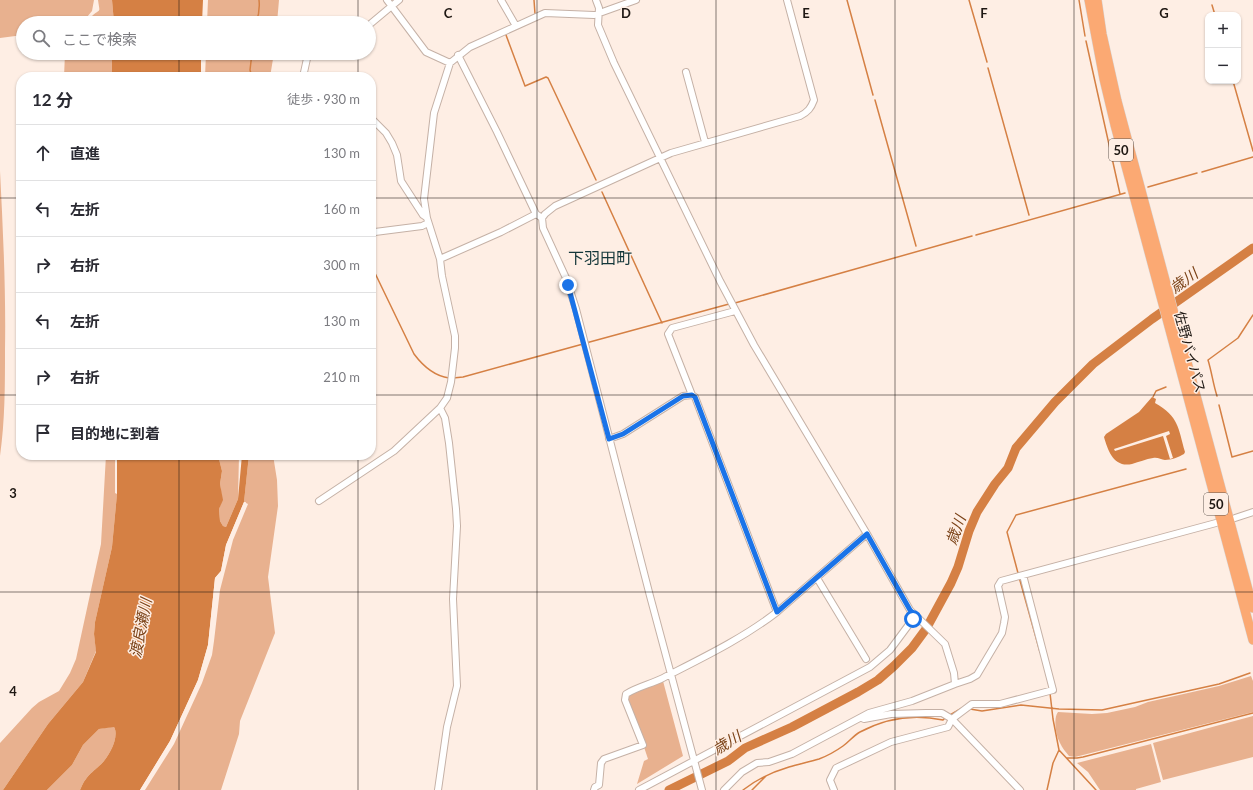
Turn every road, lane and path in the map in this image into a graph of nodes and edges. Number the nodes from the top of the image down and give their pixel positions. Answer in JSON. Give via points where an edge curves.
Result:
{"nodes":[{"id":1,"x":387,"y":0,"type":"edge"},
{"id":2,"x":399,"y":0,"type":"edge"},
{"id":3,"x":501,"y":0,"type":"edge"},
{"id":4,"x":596,"y":0,"type":"edge"},
{"id":5,"x":636,"y":0,"type":"edge"},
{"id":6,"x":787,"y":0,"type":"edge"},
{"id":7,"x":1089,"y":0,"type":"edge"},
{"id":8,"x":1097,"y":0,"type":"edge"},
{"id":9,"x":391,"y":7,"type":"junction"},
{"id":10,"x":599,"y":14,"type":"junction"},
{"id":11,"x":376,"y":19,"type":"edge"},
{"id":12,"x":516,"y":26,"type":"junction"},
{"id":13,"x":458,"y":55,"type":"junction"},
{"id":14,"x":307,"y":60,"type":"edge"},
{"id":15,"x":450,"y":63,"type":"junction"},
{"id":16,"x":304,"y":72,"type":"edge"},
{"id":17,"x":686,"y":72,"type":"dead end"},
{"id":18,"x":376,"y":123,"type":"edge"},
{"id":19,"x":706,"y":142,"type":"junction"},
{"id":20,"x":660,"y":157,"type":"junction"},
{"id":21,"x":536,"y":214,"type":"junction"},
{"id":22,"x":542,"y":218,"type":"junction"},
{"id":23,"x":427,"y":220,"type":"junction"},
{"id":24,"x":376,"y":232,"type":"edge"},
{"id":25,"x":440,"y":259,"type":"junction"},
{"id":26,"x":732,"y":306,"type":"junction"},
{"id":27,"x":1183,"y":366,"type":"junction"},
{"id":28,"x":692,"y":395,"type":"junction"},
{"id":29,"x":440,"y":408,"type":"junction"},
{"id":30,"x":609,"y":439,"type":"junction"},
{"id":31,"x":319,"y":501,"type":"dead end"},
{"id":32,"x":1253,"y":512,"type":"edge"},
{"id":33,"x":1235,"y":518,"type":"dead end"},
{"id":34,"x":1216,"y":523,"type":"dead end"},
{"id":35,"x":867,"y":534,"type":"junction"},
{"id":36,"x":1023,"y":575,"type":"junction"},
{"id":37,"x":817,"y":578,"type":"junction"},
{"id":38,"x":1253,"y":608,"type":"edge"},
{"id":39,"x":777,"y":612,"type":"junction"},
{"id":40,"x":919,"y":618,"type":"junction"},
{"id":41,"x":1253,"y":640,"type":"edge"},
{"id":42,"x":866,"y":659,"type":"dead end"},
{"id":43,"x":671,"y":674,"type":"junction"},
{"id":44,"x":955,"y":684,"type":"junction"},
{"id":45,"x":860,"y":717,"type":"junction"},
{"id":46,"x":950,"y":717,"type":"junction"},
{"id":47,"x":693,"y":762,"type":"junction"},
{"id":48,"x":438,"y":790,"type":"edge"},
{"id":49,"x":594,"y":790,"type":"edge"},
{"id":50,"x":639,"y":790,"type":"edge"},
{"id":51,"x":702,"y":790,"type":"edge"},
{"id":52,"x":724,"y":790,"type":"edge"},
{"id":53,"x":834,"y":790,"type":"edge"},
{"id":54,"x":1020,"y":790,"type":"edge"}],
"edges":[{"from":1,"to":9,"type":"street"},
{"from":2,"to":9,"type":"street"},
{"from":3,"to":12,"type":"street"},
{"from":4,"to":10,"type":"street"},
{"from":5,"to":10,"type":"street"},
{"from":6,"to":19,"type":"street","via":[[814,100],[812,108],[800,116]]},
{"from":7,"to":27,"type":"highway","name":"佐野バイパス","number":"50","via":[[1115,126],[1161,298]]},
{"from":8,"to":27,"type":"highway","name":"佐野バイパス","number":"50","via":[[1117,101],[1168,291]]},
{"from":9,"to":11,"type":"street"},
{"from":9,"to":15,"type":"street","via":[[426,52]]},
{"from":10,"to":12,"type":"street","via":[[545,13]]},
{"from":10,"to":20,"type":"street","via":[[598,25],[614,63]]},
{"from":12,"to":13,"type":"street"},
{"from":13,"to":15,"type":"street"},
{"from":13,"to":21,"type":"street"},
{"from":14,"to":16,"type":"street"},
{"from":15,"to":23,"type":"street","via":[[434,113],[424,199]]},
{"from":17,"to":19,"type":"street"},
{"from":18,"to":23,"type":"street","via":[[392,142],[401,181]]},
{"from":19,"to":20,"type":"street"},
{"from":20,"to":22,"type":"street","via":[[555,206]]},
{"from":20,"to":26,"type":"street"},
{"from":21,"to":22,"type":"street"},
{"from":21,"to":25,"type":"street"},
{"from":22,"to":30,"type":"street","via":[[545,234],[568,285]]},
{"from":23,"to":24,"type":"street","via":[[422,226]]},
{"from":23,"to":25,"type":"street"},
{"from":25,"to":29,"type":"street","via":[[455,336],[451,382],[447,398]]},
{"from":26,"to":28,"type":"street","via":[[672,328],[668,334]]},
{"from":26,"to":35,"type":"street"},
{"from":27,"to":38,"type":"highway","name":"佐野バイパス","number":"50"},
{"from":27,"to":41,"type":"highway","name":"佐野バイパス","number":"50"},
{"from":28,"to":30,"type":"street","via":[[683,396],[623,434]]},
{"from":28,"to":39,"type":"street","via":[[697,402]]},
{"from":29,"to":31,"type":"street","via":[[394,451]]},
{"from":29,"to":48,"type":"street","via":[[445,418],[449,443],[457,526],[452,599],[456,686]]},
{"from":30,"to":43,"type":"street"},
{"from":32,"to":33,"type":"street"},
{"from":34,"to":36,"type":"street"},
{"from":35,"to":37,"type":"street"},
{"from":35,"to":40,"type":"street","via":[[910,610]]},
{"from":36,"to":44,"type":"street","via":[[1001,581],[998,586],[1005,616],[1002,633],[977,675]]},
{"from":36,"to":46,"type":"street","via":[[1053,690],[1000,704],[972,704]]},
{"from":37,"to":39,"type":"street"},
{"from":37,"to":42,"type":"street"},
{"from":39,"to":43,"type":"street","via":[[725,646]]},
{"from":40,"to":44,"type":"street","via":[[939,636],[948,649]]},
{"from":40,"to":47,"type":"street","via":[[913,619],[890,650],[870,667]]},
{"from":43,"to":47,"type":"street"},
{"from":43,"to":49,"type":"street","via":[[625,695],[643,745],[604,760],[601,763],[599,785]]},
{"from":44,"to":45,"type":"street"},
{"from":45,"to":46,"type":"street","via":[[864,719],[891,714],[942,713]]},
{"from":45,"to":52,"type":"street","via":[[792,754],[758,763],[742,772]]},
{"from":46,"to":53,"type":"street","via":[[948,727],[891,742],[836,768],[830,780]]},
{"from":46,"to":54,"type":"street"},
{"from":47,"to":50,"type":"street"},
{"from":47,"to":51,"type":"street"}]}
